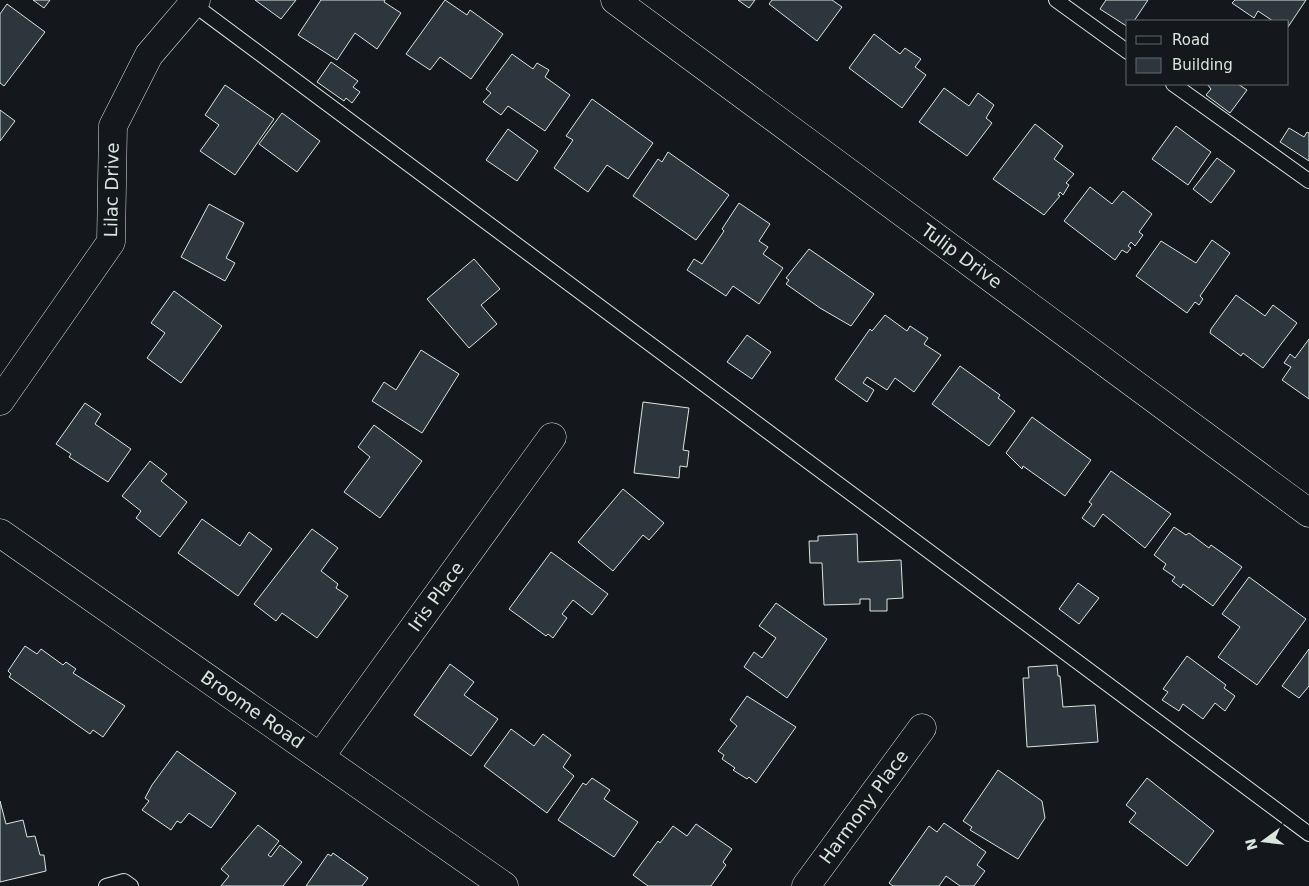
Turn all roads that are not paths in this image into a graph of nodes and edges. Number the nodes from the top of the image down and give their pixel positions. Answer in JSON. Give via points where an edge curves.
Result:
{"nodes":[{"id":1,"x":615,"y":0,"type":"edge"},
{"id":2,"x":1056,"y":0,"type":"edge"},
{"id":3,"x":194,"y":2,"type":"edge"},
{"id":4,"x":1126,"y":51,"type":"edge"},
{"id":5,"x":1174,"y":85,"type":"edge"},
{"id":6,"x":1309,"y":181,"type":"edge"},
{"id":7,"x":0,"y":401,"type":"edge"},
{"id":8,"x":552,"y":437,"type":"dead end"},
{"id":9,"x":1309,"y":512,"type":"edge"},
{"id":10,"x":0,"y":533,"type":"edge"},
{"id":11,"x":922,"y":728,"type":"dead end"},
{"id":12,"x":320,"y":756,"type":"junction"},
{"id":13,"x":1309,"y":834,"type":"edge"},
{"id":14,"x":106,"y":886,"type":"edge"},
{"id":15,"x":131,"y":886,"type":"edge"},
{"id":16,"x":504,"y":886,"type":"edge"},
{"id":17,"x":806,"y":886,"type":"edge"}],
"edges":[{"from":1,"to":9,"type":"street","name":"Tulip Drive"},
{"from":2,"to":4,"type":"lane"},
{"from":3,"to":7,"type":"street","name":"Lilac Drive","via":[[149,55],[112,126],[111,242]]},
{"from":3,"to":13,"type":"lane"},
{"from":5,"to":6,"type":"lane"},
{"from":8,"to":12,"type":"street","name":"Iris Place"},
{"from":10,"to":12,"type":"street","name":"Broome Road"},
{"from":11,"to":17,"type":"street","name":"Harmony Place"},
{"from":12,"to":16,"type":"street","name":"Broome Road"},
{"from":14,"to":15,"type":"lane","via":[[124,881]]}]}
